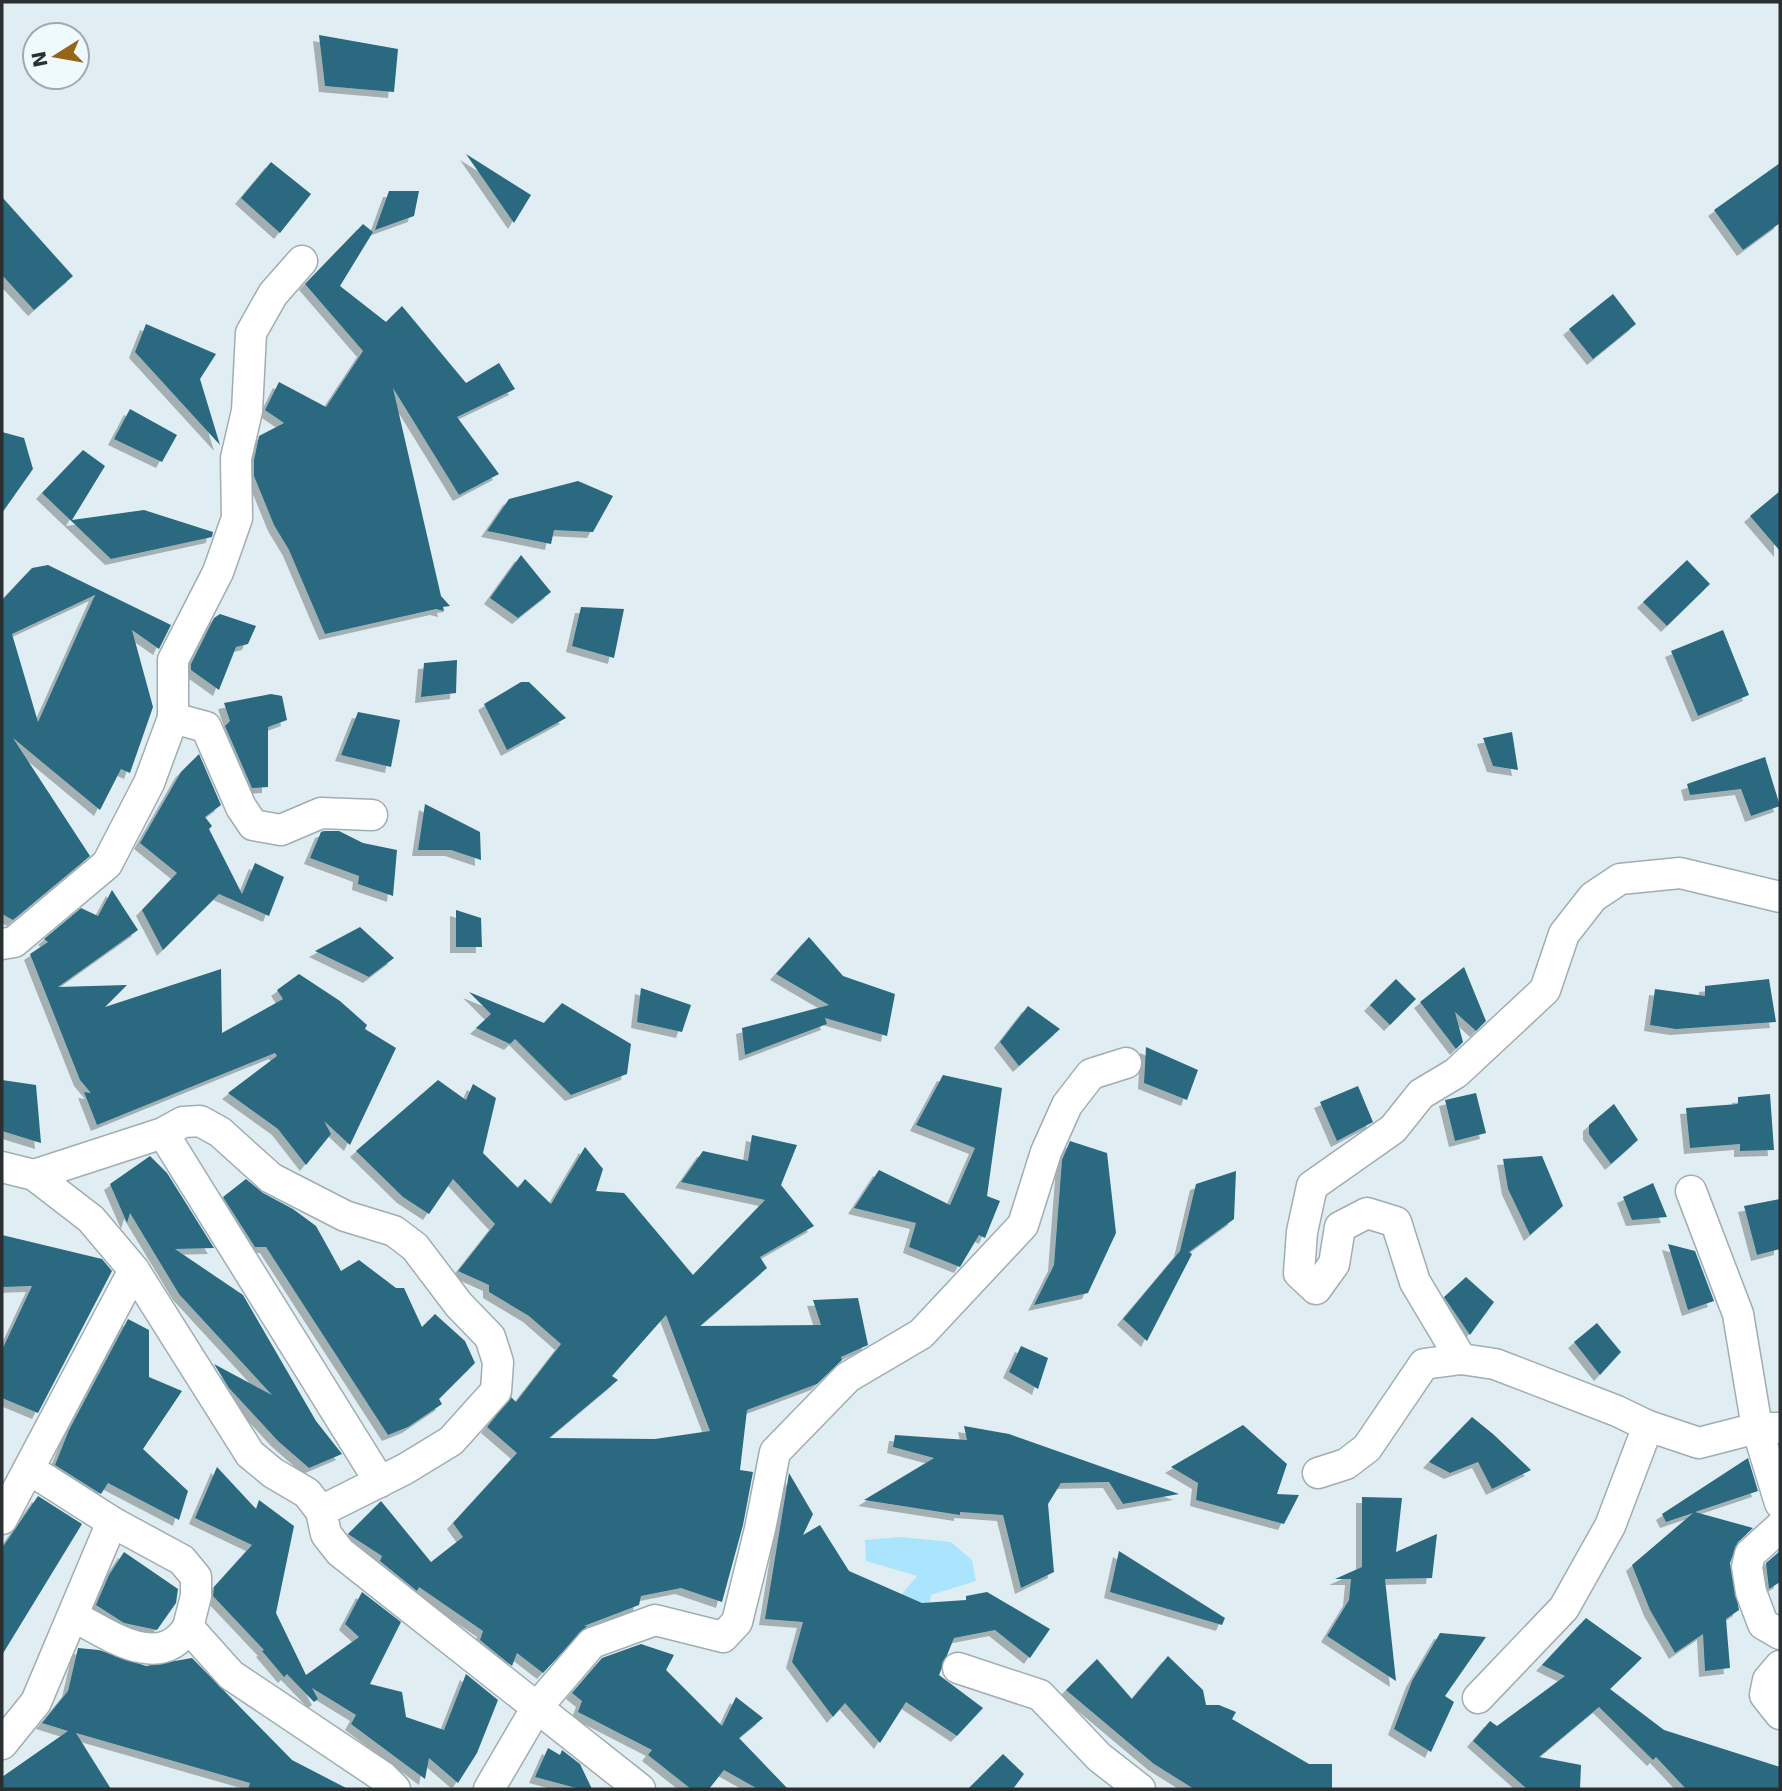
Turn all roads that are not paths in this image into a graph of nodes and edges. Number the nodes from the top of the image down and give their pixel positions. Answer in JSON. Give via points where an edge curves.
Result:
{"nodes":[{"id":1,"x":302,"y":261,"type":"dead end"},
{"id":2,"x":173,"y":718,"type":"junction"},
{"id":3,"x":372,"y":815,"type":"dead end"},
{"id":4,"x":1780,"y":897,"type":"edge"},
{"id":5,"x":2,"y":944,"type":"edge"},
{"id":6,"x":1126,"y":1063,"type":"dead end"},
{"id":7,"x":163,"y":1133,"type":"junction"},
{"id":8,"x":2,"y":1167,"type":"edge"},
{"id":9,"x":34,"y":1175,"type":"junction"},
{"id":10,"x":1691,"y":1191,"type":"dead end"},
{"id":11,"x":134,"y":1270,"type":"junction"},
{"id":12,"x":1461,"y":1359,"type":"junction"},
{"id":13,"x":1648,"y":1426,"type":"junction"},
{"id":14,"x":1768,"y":1428,"type":"edge"},
{"id":15,"x":1318,"y":1473,"type":"dead end"},
{"id":16,"x":17,"y":1480,"type":"edge"},
{"id":17,"x":380,"y":1482,"type":"junction"},
{"id":18,"x":1780,"y":1503,"type":"edge"},
{"id":19,"x":321,"y":1511,"type":"junction"},
{"id":20,"x":2,"y":1519,"type":"edge"},
{"id":21,"x":112,"y":1522,"type":"junction"},
{"id":22,"x":1780,"y":1527,"type":"edge"},
{"id":23,"x":73,"y":1616,"type":"junction"},
{"id":24,"x":188,"y":1627,"type":"junction"},
{"id":25,"x":1780,"y":1634,"type":"edge"},
{"id":26,"x":1780,"y":1666,"type":"edge"},
{"id":27,"x":958,"y":1668,"type":"dead end"},
{"id":28,"x":1478,"y":1698,"type":"dead end"},
{"id":29,"x":537,"y":1707,"type":"junction"},
{"id":30,"x":1780,"y":1714,"type":"edge"},
{"id":31,"x":2,"y":1744,"type":"edge"},
{"id":32,"x":395,"y":1789,"type":"edge"},
{"id":33,"x":489,"y":1789,"type":"edge"},
{"id":34,"x":640,"y":1789,"type":"edge"},
{"id":35,"x":1140,"y":1789,"type":"edge"}],
"edges":[{"from":1,"to":2,"type":"street","via":[[273,294],[251,333],[247,411],[236,458],[237,518],[218,572],[173,660]]},
{"from":2,"to":3,"type":"street","via":[[206,727],[253,825],[281,830],[321,813]]},
{"from":2,"to":5,"type":"street","via":[[149,783],[107,864],[14,942]]},
{"from":4,"to":12,"type":"street","via":[[1680,873],[1620,879],[1593,897],[1564,934],[1545,990],[1456,1073],[1421,1094],[1393,1129],[1312,1185],[1299,1273],[1316,1289],[1334,1264],[1340,1227],[1367,1213],[1395,1222],[1415,1282]]},
{"from":6,"to":29,"type":"street","via":[[1091,1074],[1067,1105],[1045,1152],[1023,1225],[921,1334],[849,1377],[775,1452],[737,1622],[723,1637],[655,1620],[592,1643]]},
{"from":7,"to":9,"type":"street"},
{"from":7,"to":17,"type":"street"},
{"from":7,"to":17,"type":"street","via":[[183,1122],[200,1121],[220,1132],[271,1178],[345,1216],[394,1231],[415,1247],[490,1337],[498,1362],[496,1391],[451,1441]]},
{"from":8,"to":9,"type":"street"},
{"from":9,"to":11,"type":"street","via":[[91,1219]]},
{"from":10,"to":14,"type":"street","via":[[1738,1314]]},
{"from":11,"to":16,"type":"street"},
{"from":11,"to":19,"type":"street","via":[[250,1454],[307,1493]]},
{"from":12,"to":13,"type":"street","via":[[1495,1364]]},
{"from":12,"to":15,"type":"street","via":[[1424,1364],[1367,1448],[1346,1464]]},
{"from":13,"to":14,"type":"street","via":[[1699,1443]]},
{"from":13,"to":28,"type":"street","via":[[1611,1526],[1564,1608]]},
{"from":14,"to":18,"type":"street"},
{"from":16,"to":20,"type":"street"},
{"from":16,"to":21,"type":"street"},
{"from":17,"to":19,"type":"street"},
{"from":19,"to":29,"type":"street","via":[[326,1534],[340,1552]]},
{"from":21,"to":23,"type":"street"},
{"from":21,"to":24,"type":"street","via":[[182,1560],[196,1577]]},
{"from":22,"to":25,"type":"street","via":[[1750,1554],[1747,1567],[1763,1624]]},
{"from":23,"to":24,"type":"street","via":[[128,1644],[158,1650],[179,1642]]},
{"from":23,"to":31,"type":"street","via":[[36,1702]]},
{"from":24,"to":32,"type":"street","via":[[231,1675]]},
{"from":26,"to":30,"type":"street","via":[[1768,1680],[1765,1695]]},
{"from":27,"to":35,"type":"street","via":[[1040,1695],[1099,1757]]},
{"from":29,"to":33,"type":"street"},
{"from":29,"to":34,"type":"street"}]}
